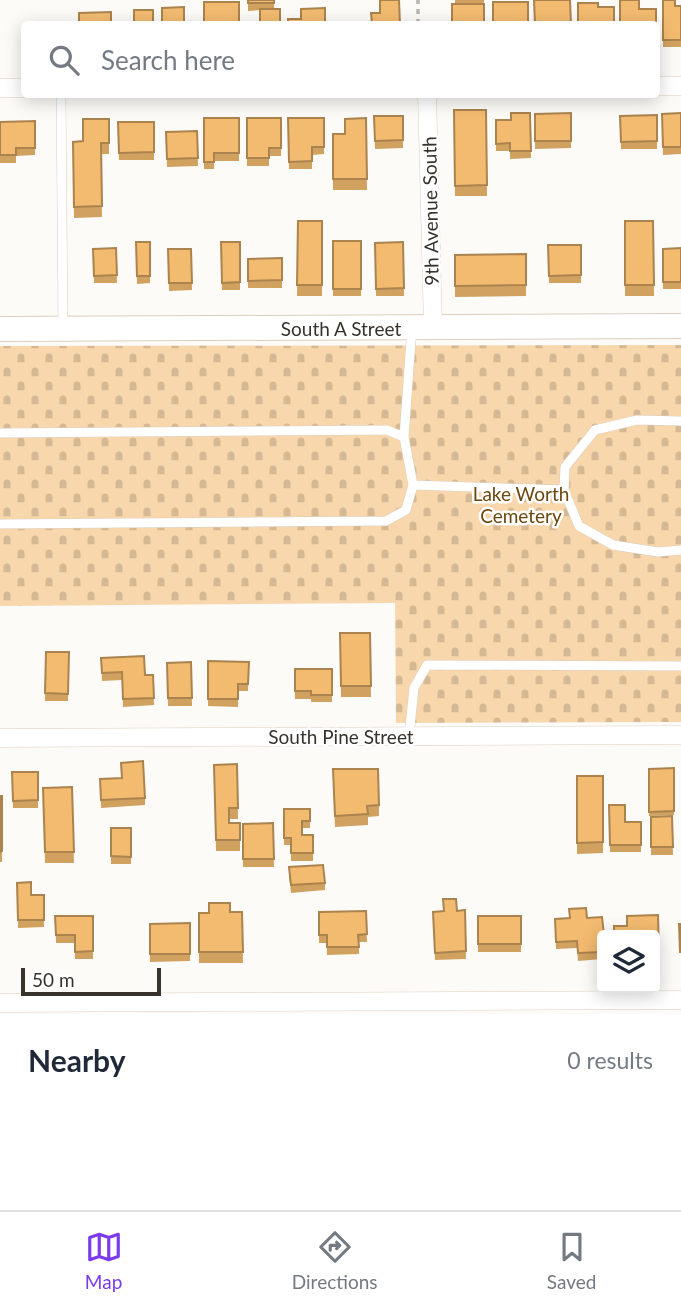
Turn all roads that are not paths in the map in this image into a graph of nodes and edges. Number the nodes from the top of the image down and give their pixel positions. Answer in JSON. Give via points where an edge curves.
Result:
{"nodes":[{"id":1,"x":660,"y":86,"type":"edge"},
{"id":2,"x":681,"y":86,"type":"edge"},
{"id":3,"x":0,"y":88,"type":"edge"},
{"id":4,"x":21,"y":88,"type":"edge"},
{"id":5,"x":61,"y":98,"type":"edge"},
{"id":6,"x":427,"y":98,"type":"edge"},
{"id":7,"x":681,"y":326,"type":"edge"},
{"id":8,"x":423,"y":327,"type":"junction"},
{"id":9,"x":63,"y":328,"type":"junction"},
{"id":10,"x":0,"y":329,"type":"edge"},
{"id":11,"x":681,"y":421,"type":"edge"},
{"id":12,"x":0,"y":433,"type":"edge"},
{"id":13,"x":404,"y":437,"type":"junction"},
{"id":14,"x":413,"y":485,"type":"junction"},
{"id":15,"x":564,"y":490,"type":"junction"},
{"id":16,"x":0,"y":524,"type":"edge"},
{"id":17,"x":681,"y":550,"type":"edge"},
{"id":18,"x":681,"y":666,"type":"edge"},
{"id":19,"x":681,"y":735,"type":"edge"},
{"id":20,"x":410,"y":736,"type":"junction"},
{"id":21,"x":0,"y":738,"type":"edge"},
{"id":22,"x":681,"y":1000,"type":"edge"},
{"id":23,"x":0,"y":1003,"type":"edge"}],
"edges":[{"from":1,"to":2,"type":"street"},
{"from":3,"to":4,"type":"street"},
{"from":5,"to":9,"type":"lane"},
{"from":6,"to":8,"type":"street","name":"9th Avenue South"},
{"from":7,"to":8,"type":"street","name":"South A Street"},
{"from":8,"to":9,"type":"street","name":"South A Street"},
{"from":8,"to":13,"type":"lane"},
{"from":9,"to":10,"type":"street","name":"South A Street"},
{"from":11,"to":15,"type":"lane","via":[[637,419],[595,430],[565,467]]},
{"from":12,"to":13,"type":"lane","via":[[387,430]]},
{"from":13,"to":14,"type":"lane"},
{"from":14,"to":15,"type":"lane"},
{"from":14,"to":16,"type":"lane","via":[[406,510],[386,521]]},
{"from":15,"to":17,"type":"lane","via":[[579,526],[613,545],[658,552]]},
{"from":18,"to":20,"type":"lane","via":[[427,665],[414,688]]},
{"from":19,"to":20,"type":"street","name":"South Pine Street"},
{"from":20,"to":21,"type":"street","name":"South Pine Street"},
{"from":22,"to":23,"type":"street"}]}
